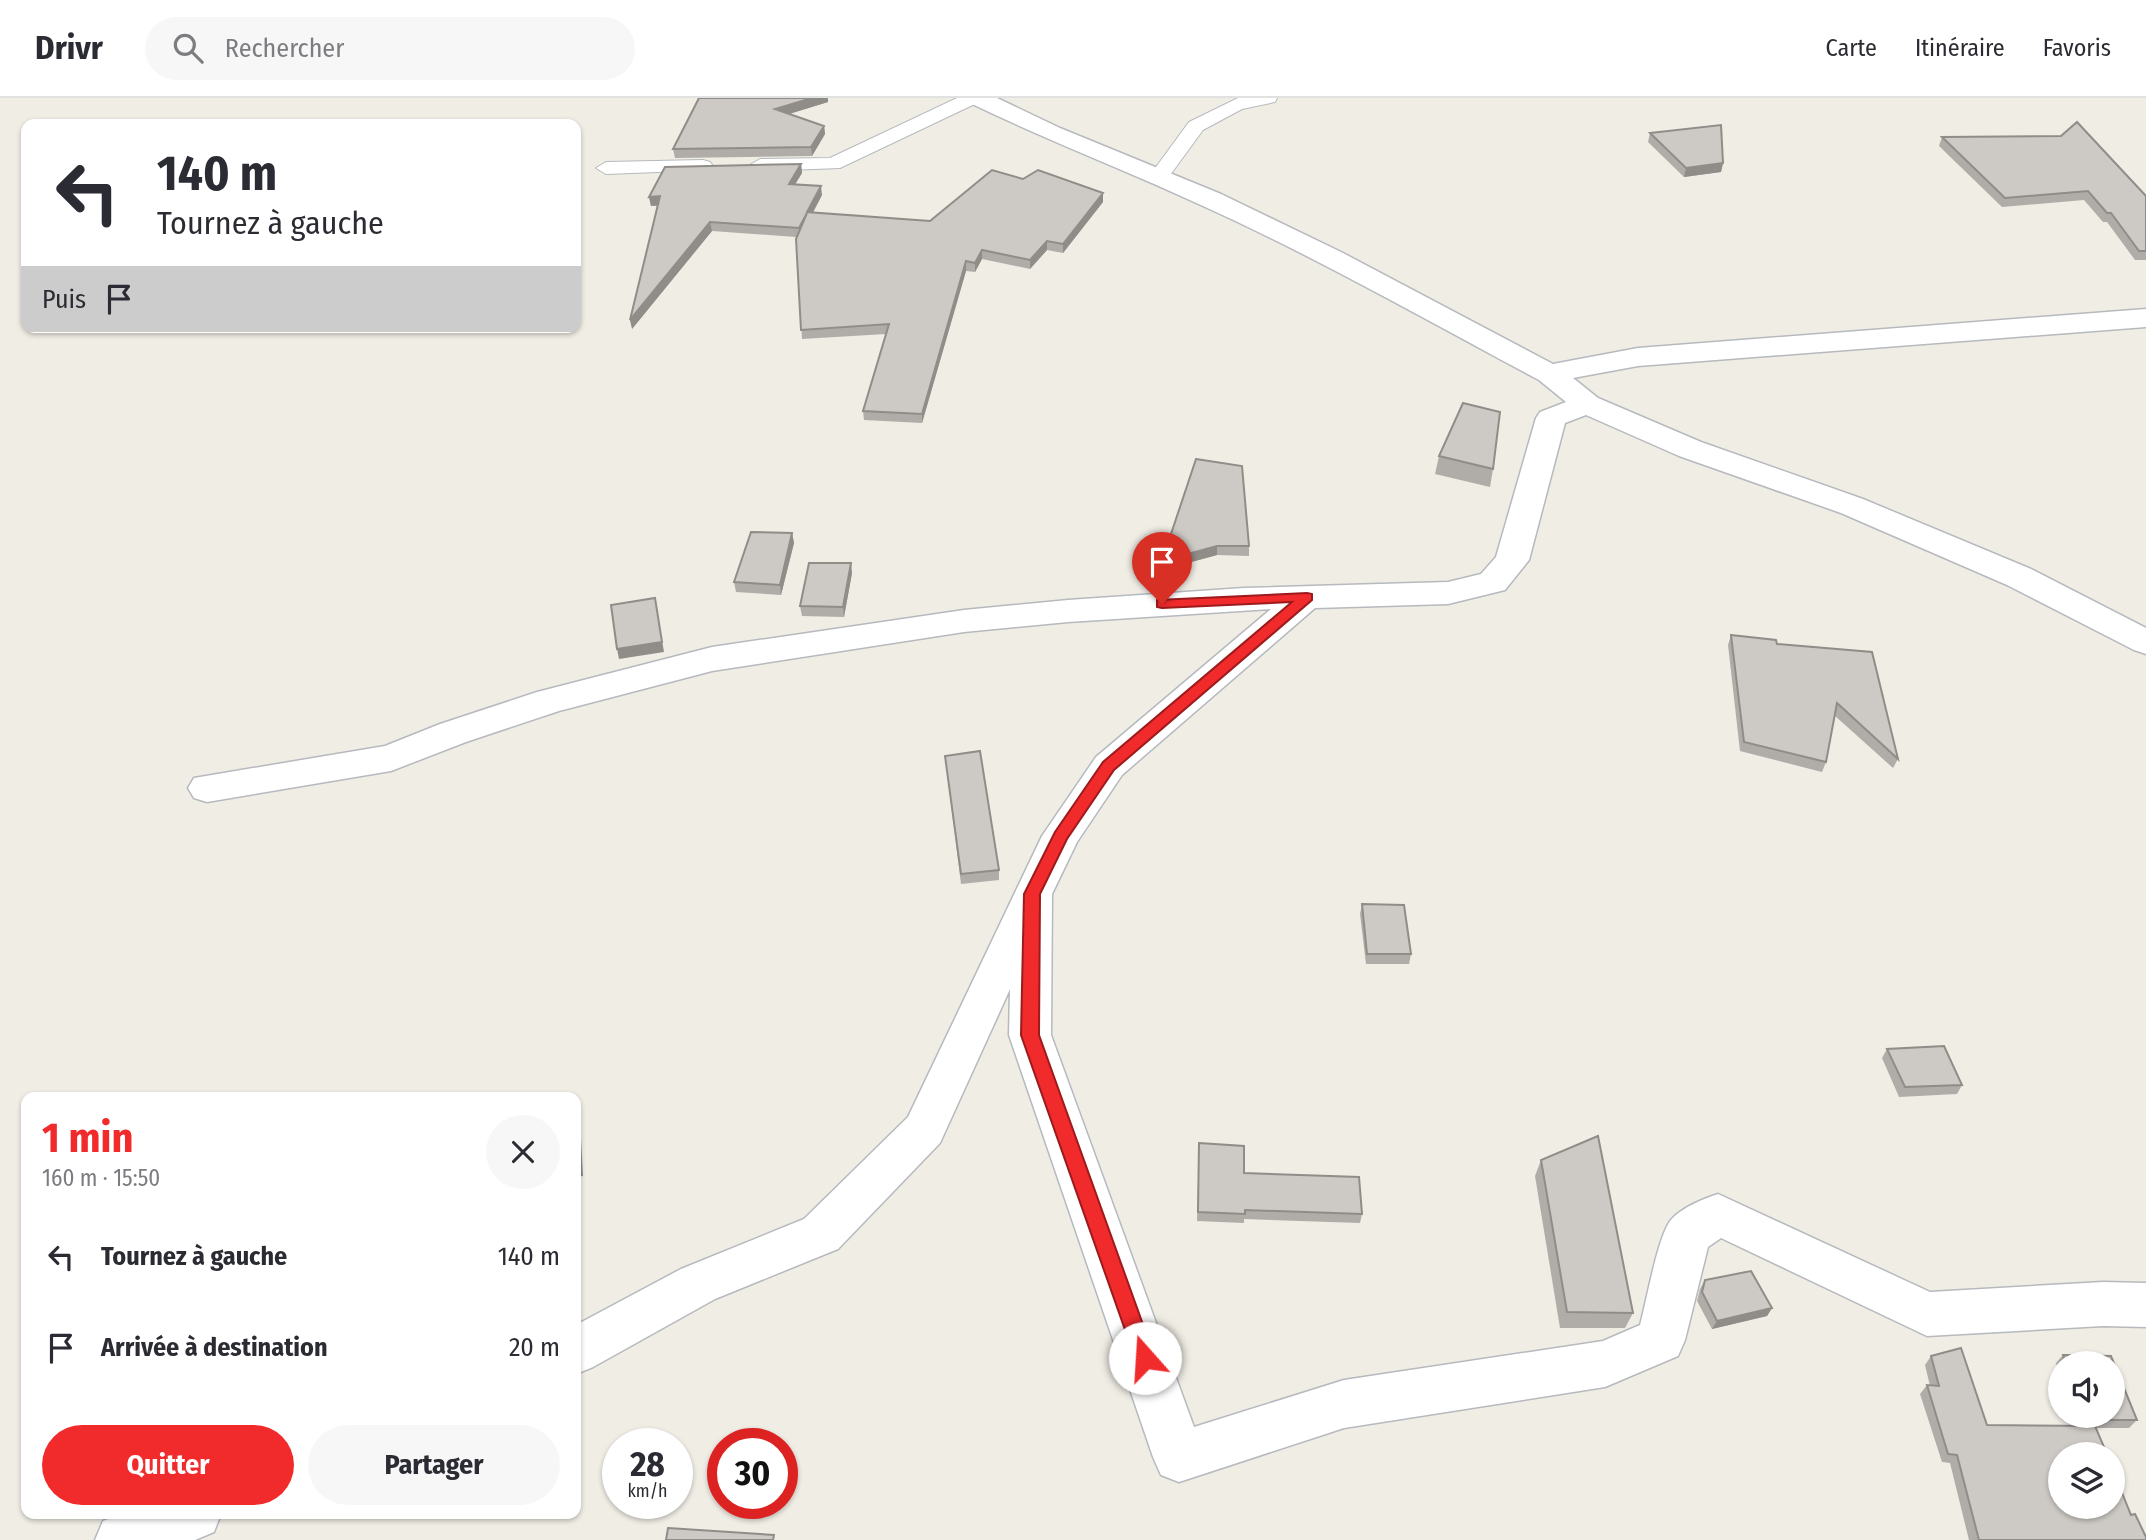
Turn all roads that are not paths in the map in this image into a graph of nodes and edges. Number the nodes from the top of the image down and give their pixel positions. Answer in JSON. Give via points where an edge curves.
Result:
{"nodes":[{"id":1,"x":975,"y":98,"type":"edge"},
{"id":2,"x":1268,"y":98,"type":"edge"},
{"id":3,"x":606,"y":168,"type":"dead end"},
{"id":4,"x":1158,"y":178,"type":"junction"},
{"id":5,"x":2146,"y":318,"type":"edge"},
{"id":6,"x":1549,"y":374,"type":"junction"},
{"id":7,"x":1587,"y":404,"type":"junction"},
{"id":8,"x":1307,"y":597,"type":"junction"},
{"id":9,"x":2146,"y":642,"type":"edge"},
{"id":10,"x":207,"y":788,"type":"dead end"},
{"id":11,"x":1032,"y":894,"type":"junction"},
{"id":12,"x":2146,"y":1305,"type":"edge"},
{"id":13,"x":581,"y":1347,"type":"edge"},
{"id":14,"x":181,"y":1519,"type":"edge"},
{"id":15,"x":122,"y":1540,"type":"edge"}],
"edges":[{"from":1,"to":3,"type":"lane","via":[[833,164]]},
{"from":1,"to":4,"type":"street"},
{"from":2,"to":4,"type":"lane","via":[[1236,104],[1196,126]]},
{"from":4,"to":6,"type":"street","via":[[1331,258]]},
{"from":5,"to":6,"type":"street","via":[[1638,357]]},
{"from":6,"to":7,"type":"street"},
{"from":7,"to":8,"type":"street","via":[[1551,418],[1512,560],[1493,582],[1448,593]]},
{"from":7,"to":9,"type":"street","via":[[1690,449],[1865,511],[2019,577]]},
{"from":8,"to":10,"type":"street","via":[[1135,605],[964,621],[712,659],[550,701],[391,758]]},
{"from":8,"to":11,"type":"street","via":[[1109,766],[1061,836]]},
{"from":11,"to":12,"type":"street","via":[[1030,1035],[1180,1457],[1344,1405],[1605,1364],[1661,1340],[1687,1235],[1718,1214],[1927,1314]]},
{"from":11,"to":13,"type":"street","via":[[924,1130],[821,1234],[698,1284]]},
{"from":14,"to":15,"type":"street"}]}
